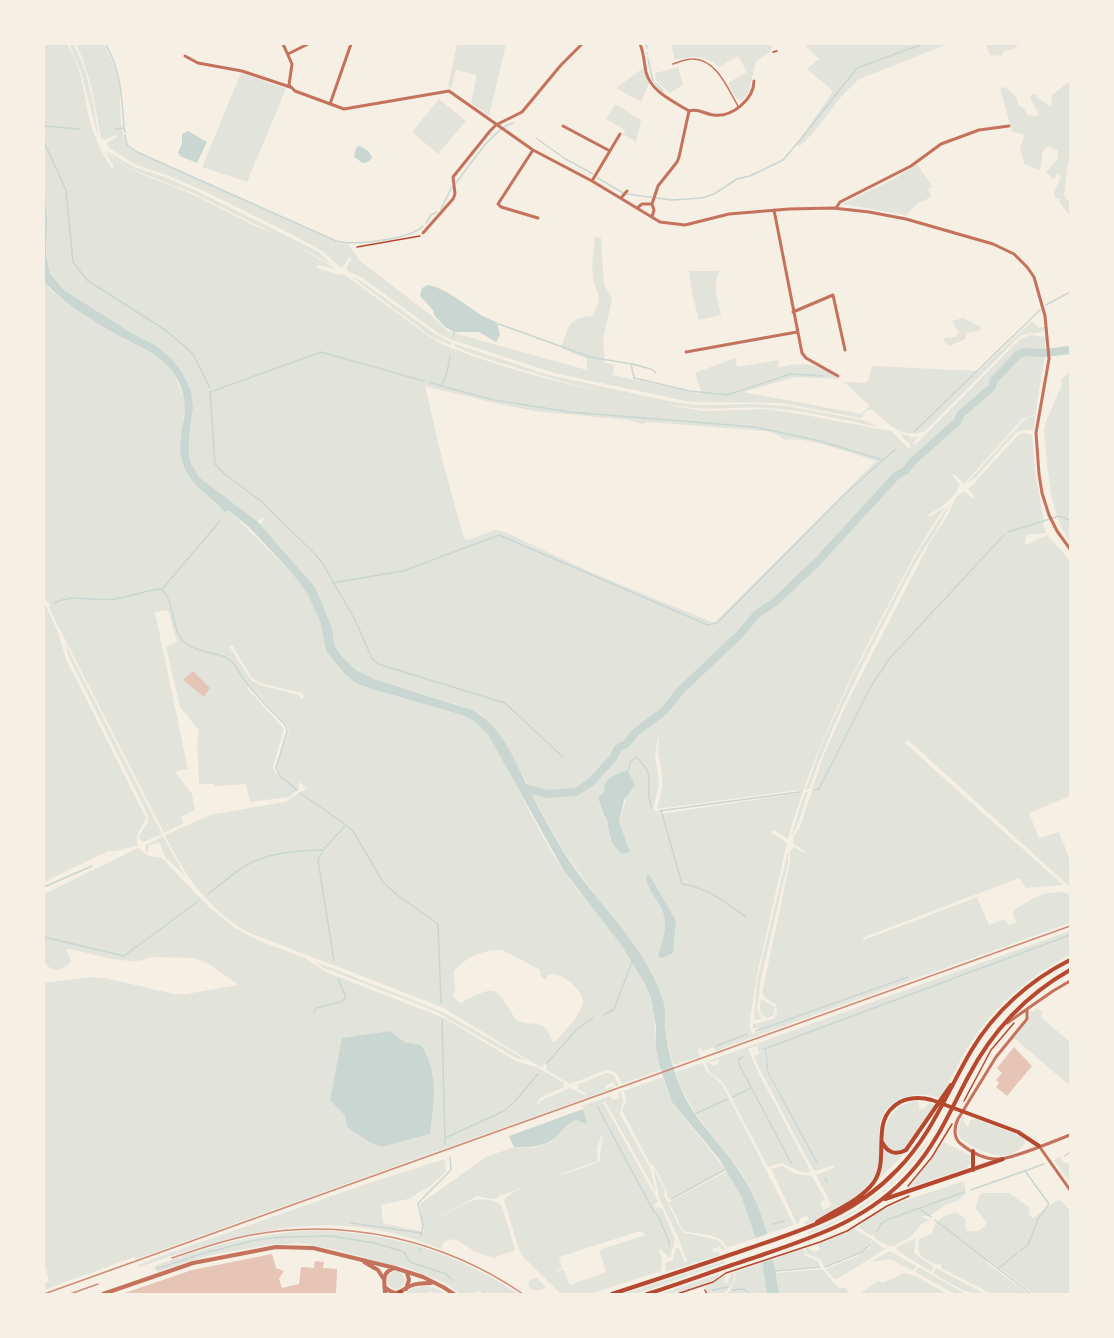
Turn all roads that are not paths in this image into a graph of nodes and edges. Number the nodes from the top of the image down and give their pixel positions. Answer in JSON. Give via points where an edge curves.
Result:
{"nodes":[{"id":1,"x":283,"y":44,"type":"edge"},
{"id":2,"x":308,"y":44,"type":"edge"},
{"id":3,"x":351,"y":44,"type":"edge"},
{"id":4,"x":582,"y":44,"type":"edge"},
{"id":5,"x":640,"y":44,"type":"edge"},
{"id":6,"x":288,"y":54,"type":"junction"},
{"id":7,"x":185,"y":56,"type":"dead end"},
{"id":8,"x":673,"y":64,"type":"dead end"},
{"id":9,"x":754,"y":81,"type":"dead end"},
{"id":10,"x":290,"y":87,"type":"junction"},
{"id":11,"x":330,"y":105,"type":"junction"},
{"id":12,"x":738,"y":107,"type":"junction"},
{"id":13,"x":689,"y":111,"type":"junction"},
{"id":14,"x":498,"y":126,"type":"junction"},
{"id":15,"x":563,"y":126,"type":"dead end"},
{"id":16,"x":1009,"y":126,"type":"dead end"},
{"id":17,"x":620,"y":134,"type":"dead end"},
{"id":18,"x":533,"y":150,"type":"junction"},
{"id":19,"x":610,"y":151,"type":"junction"},
{"id":20,"x":592,"y":181,"type":"junction"},
{"id":21,"x":627,"y":191,"type":"dead end"},
{"id":22,"x":621,"y":198,"type":"junction"},
{"id":23,"x":653,"y":200,"type":"junction"},
{"id":24,"x":637,"y":208,"type":"junction"},
{"id":25,"x":836,"y":208,"type":"junction"},
{"id":26,"x":774,"y":210,"type":"junction"},
{"id":27,"x":652,"y":217,"type":"junction"},
{"id":28,"x":538,"y":218,"type":"dead end"},
{"id":29,"x":423,"y":233,"type":"road end"},
{"id":30,"x":793,"y":312,"type":"junction"},
{"id":31,"x":797,"y":332,"type":"junction"},
{"id":32,"x":845,"y":350,"type":"dead end"},
{"id":33,"x":686,"y":352,"type":"dead end"},
{"id":34,"x":838,"y":376,"type":"dead end"},
{"id":35,"x":1071,"y":549,"type":"edge"},
{"id":36,"x":1071,"y":960,"type":"edge"},
{"id":37,"x":1071,"y":970,"type":"edge"},
{"id":38,"x":1071,"y":981,"type":"edge"},
{"id":39,"x":1027,"y":1010,"type":"junction"},
{"id":40,"x":1002,"y":1026,"type":"junction"},
{"id":41,"x":954,"y":1083,"type":"junction"},
{"id":42,"x":1071,"y":1135,"type":"edge"},
{"id":43,"x":881,"y":1137,"type":"junction"},
{"id":44,"x":1028,"y":1137,"type":"junction"},
{"id":45,"x":1038,"y":1146,"type":"junction"},
{"id":46,"x":1026,"y":1150,"type":"junction"},
{"id":47,"x":973,"y":1151,"type":"junction"},
{"id":48,"x":1003,"y":1159,"type":"junction"},
{"id":49,"x":972,"y":1170,"type":"junction"},
{"id":50,"x":1071,"y":1190,"type":"edge"},
{"id":51,"x":882,"y":1200,"type":"junction"},
{"id":52,"x":807,"y":1228,"type":"junction"},
{"id":53,"x":358,"y":1259,"type":"junction"},
{"id":54,"x":394,"y":1268,"type":"junction"},
{"id":55,"x":405,"y":1271,"type":"junction"},
{"id":56,"x":383,"y":1281,"type":"junction"},
{"id":57,"x":438,"y":1284,"type":"junction"},
{"id":58,"x":385,"y":1287,"type":"junction"},
{"id":59,"x":402,"y":1292,"type":"edge"},
{"id":60,"x":103,"y":1294,"type":"edge"},
{"id":61,"x":385,"y":1294,"type":"edge"},
{"id":62,"x":453,"y":1294,"type":"edge"},
{"id":63,"x":612,"y":1294,"type":"edge"},
{"id":64,"x":647,"y":1294,"type":"edge"}],
"edges":[{"from":1,"to":6,"type":"street"},
{"from":2,"to":6,"type":"street"},
{"from":3,"to":11,"type":"street"},
{"from":4,"to":14,"type":"street","via":[[522,112]]},
{"from":5,"to":13,"type":"street","via":[[651,84]]},
{"from":6,"to":10,"type":"street","via":[[292,69]]},
{"from":7,"to":10,"type":"street","via":[[198,63],[242,71]]},
{"from":8,"to":12,"type":"lane","via":[[692,59],[715,68]]},
{"from":9,"to":12,"type":"street","via":[[753,92]]},
{"from":10,"to":11,"type":"street"},
{"from":11,"to":14,"type":"street","via":[[349,109],[446,90]]},
{"from":12,"to":13,"type":"street","via":[[715,115],[696,109]]},
{"from":13,"to":23,"type":"street","via":[[678,162],[661,180]]},
{"from":14,"to":18,"type":"street"},
{"from":14,"to":29,"type":"street","via":[[453,177],[455,194],[450,204]]},
{"from":15,"to":19,"type":"street"},
{"from":16,"to":25,"type":"street","via":[[979,130],[940,144],[911,166],[840,202]]},
{"from":17,"to":19,"type":"street"},
{"from":18,"to":20,"type":"street"},
{"from":18,"to":28,"type":"street","via":[[498,204]]},
{"from":19,"to":20,"type":"street"},
{"from":20,"to":22,"type":"street"},
{"from":21,"to":22,"type":"street"},
{"from":22,"to":24,"type":"street"},
{"from":23,"to":24,"type":"street"},
{"from":23,"to":27,"type":"street"},
{"from":24,"to":27,"type":"street"},
{"from":25,"to":26,"type":"street"},
{"from":25,"to":35,"type":"street","via":[[906,219],[993,244],[1014,254],[1034,277],[1045,316],[1049,358],[1036,433],[1042,493],[1053,523]]},
{"from":26,"to":27,"type":"street","via":[[729,214],[679,225]]},
{"from":26,"to":30,"type":"street"},
{"from":30,"to":31,"type":"street"},
{"from":30,"to":32,"type":"street","via":[[833,296]]},
{"from":31,"to":33,"type":"street"},
{"from":31,"to":34,"type":"street","via":[[804,355]]},
{"from":36,"to":41,"type":"main road","via":[[1028,987],[999,1014],[972,1049]]},
{"from":37,"to":40,"type":"main road","via":[[1030,997]]},
{"from":38,"to":39,"type":"street"},
{"from":39,"to":40,"type":"street"},
{"from":39,"to":47,"type":"street","via":[[1027,1019],[996,1057],[956,1123],[958,1140]]},
{"from":40,"to":51,"type":"main road","via":[[974,1066],[924,1156]]},
{"from":41,"to":43,"type":"main road","via":[[906,1150],[889,1151]]},
{"from":41,"to":52,"type":"main road","via":[[929,1129],[898,1170],[841,1214]]},
{"from":42,"to":45,"type":"street"},
{"from":43,"to":44,"type":"main road","via":[[885,1119],[894,1107],[909,1099],[924,1098]]},
{"from":43,"to":52,"type":"main road","via":[[880,1168],[872,1184]]},
{"from":44,"to":45,"type":"main road"},
{"from":44,"to":46,"type":"street"},
{"from":45,"to":46,"type":"street"},
{"from":45,"to":50,"type":"street"},
{"from":46,"to":48,"type":"street"},
{"from":47,"to":48,"type":"street"},
{"from":47,"to":49,"type":"main road"},
{"from":48,"to":49,"type":"main road"},
{"from":49,"to":51,"type":"main road"},
{"from":51,"to":64,"type":"main road","via":[[811,1241]]},
{"from":52,"to":63,"type":"main road"},
{"from":53,"to":54,"type":"street"},
{"from":53,"to":56,"type":"street","via":[[378,1270]]},
{"from":53,"to":60,"type":"street","via":[[307,1247],[276,1247],[193,1263]]},
{"from":54,"to":55,"type":"street"},
{"from":54,"to":56,"type":"street"},
{"from":55,"to":57,"type":"street"},
{"from":55,"to":59,"type":"street","via":[[409,1280]]},
{"from":56,"to":58,"type":"street"},
{"from":57,"to":59,"type":"street","via":[[421,1283]]},
{"from":57,"to":62,"type":"street"},
{"from":58,"to":59,"type":"street","via":[[391,1292]]},
{"from":58,"to":61,"type":"street"}]}
